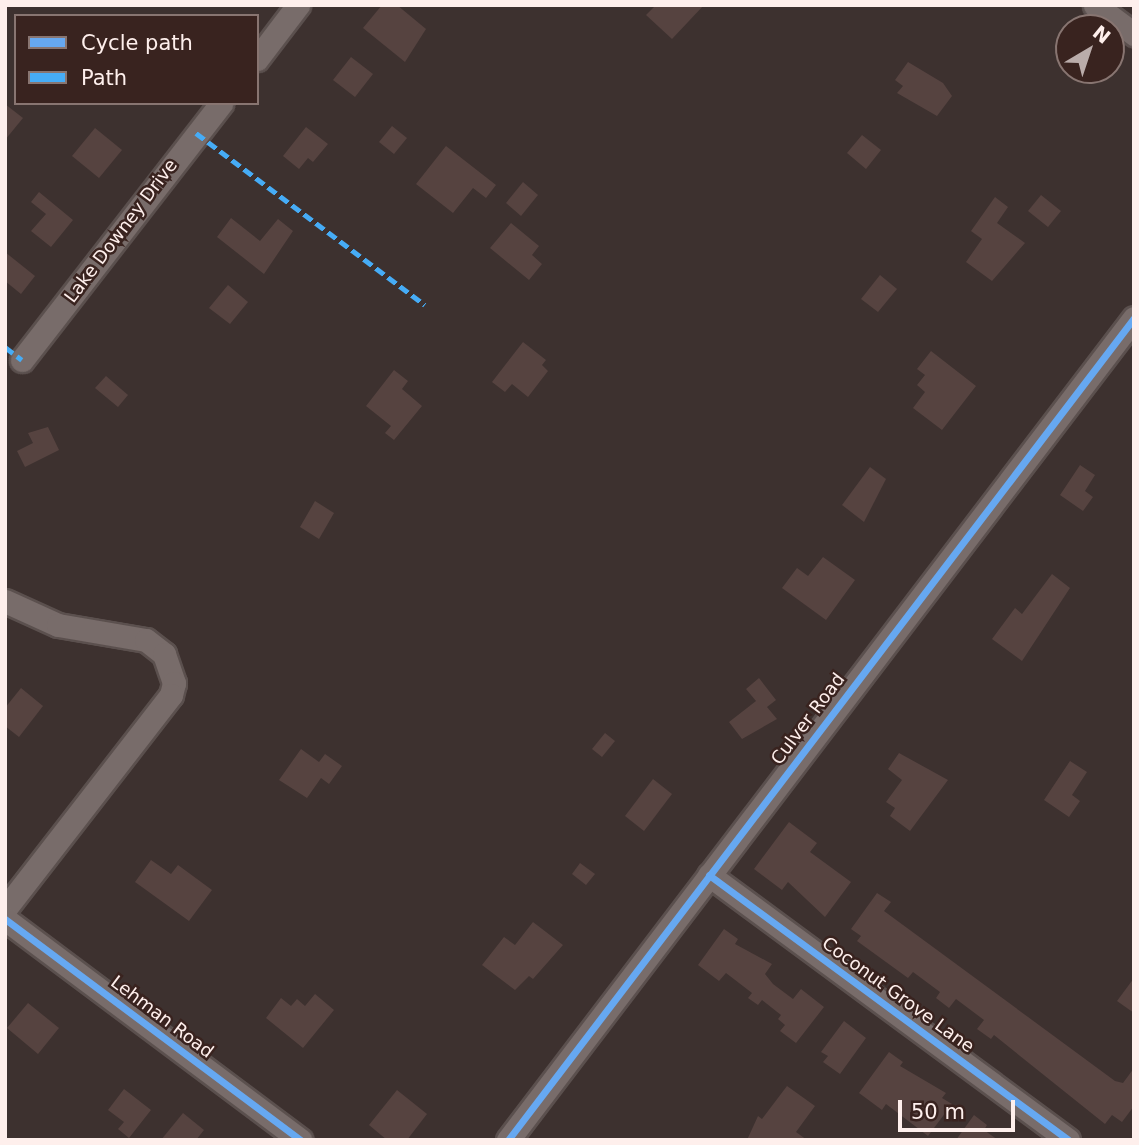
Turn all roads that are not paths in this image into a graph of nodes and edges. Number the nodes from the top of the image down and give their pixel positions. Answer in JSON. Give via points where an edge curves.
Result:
{"nodes":[{"id":1,"x":298,"y":5,"type":"edge"},
{"id":2,"x":1095,"y":5,"type":"edge"},
{"id":3,"x":1134,"y":34,"type":"edge"},
{"id":4,"x":259,"y":56,"type":"edge"},
{"id":5,"x":219,"y":105,"type":"edge"},
{"id":6,"x":1134,"y":318,"type":"edge"},
{"id":7,"x":22,"y":360,"type":"dead end"},
{"id":8,"x":5,"y":601,"type":"edge"},
{"id":9,"x":709,"y":875,"type":"junction"},
{"id":10,"x":5,"y":909,"type":"edge"},
{"id":11,"x":5,"y":919,"type":"edge"},
{"id":12,"x":300,"y":1140,"type":"edge"},
{"id":13,"x":508,"y":1140,"type":"edge"},
{"id":14,"x":1068,"y":1140,"type":"edge"}],
"edges":[{"from":1,"to":4,"type":"street"},
{"from":2,"to":3,"type":"street"},
{"from":5,"to":7,"type":"street","name":"Lake Downey Drive"},
{"from":6,"to":9,"type":"street","name":"Culver Road"},
{"from":8,"to":10,"type":"street","via":[[58,625],[146,640],[164,654],[174,683],[171,695]]},
{"from":9,"to":13,"type":"street","name":"Culver Road"},
{"from":9,"to":14,"type":"street","name":"Coconut Grove Lane"},
{"from":11,"to":12,"type":"street","name":"Lehman Road"}]}
